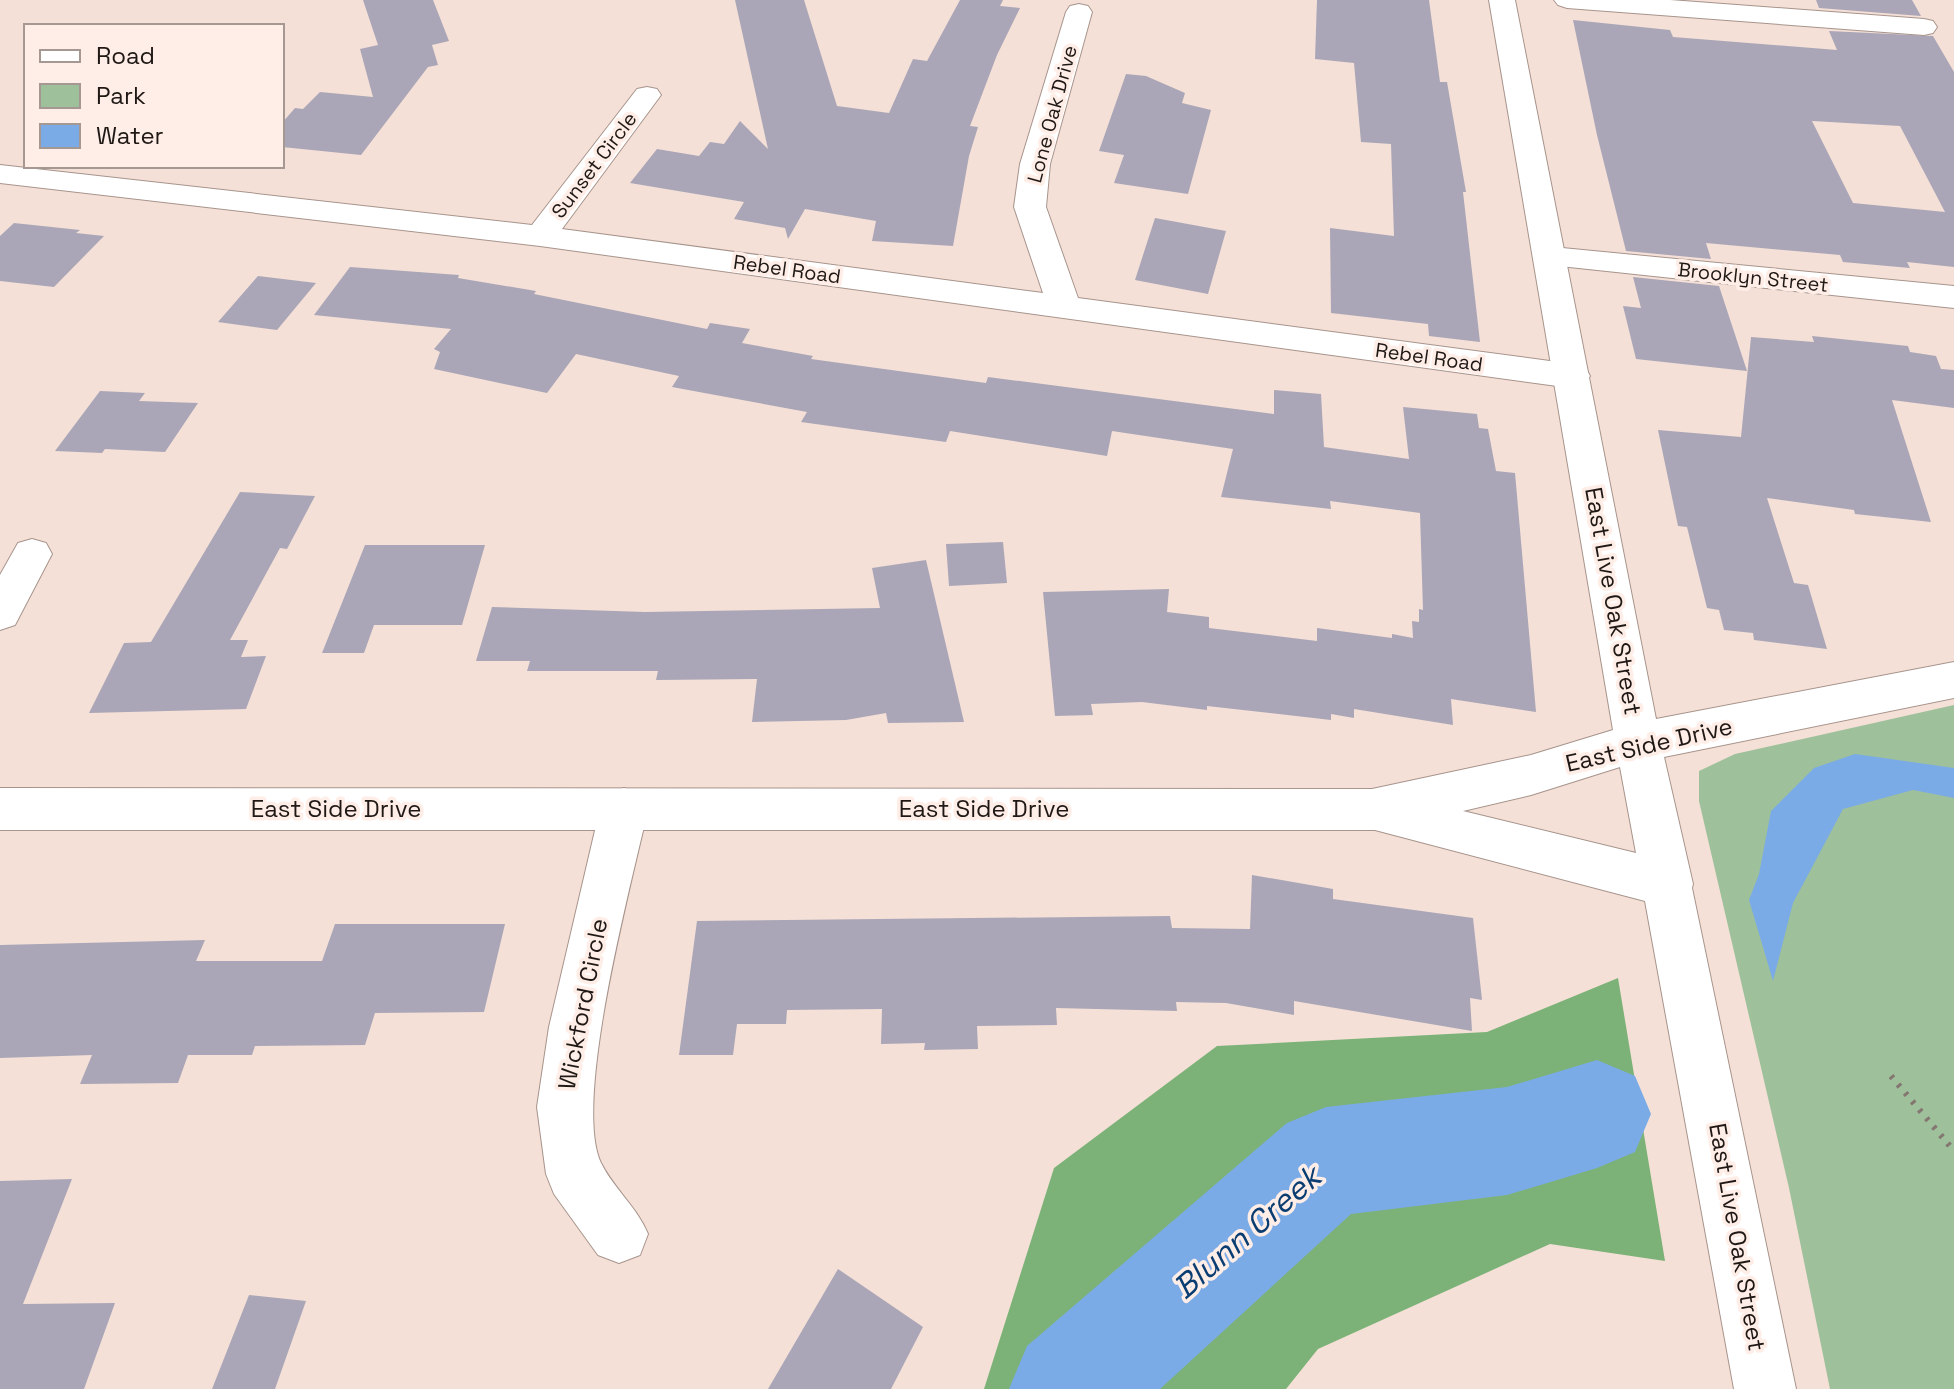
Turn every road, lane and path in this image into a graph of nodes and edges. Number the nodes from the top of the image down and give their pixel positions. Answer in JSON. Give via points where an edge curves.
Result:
{"nodes":[{"id":1,"x":1502,"y":0,"type":"edge"},
{"id":2,"x":1567,"y":0,"type":"edge"},
{"id":3,"x":1079,"y":12,"type":"dead end"},
{"id":4,"x":1924,"y":27,"type":"dead end"},
{"id":5,"x":647,"y":95,"type":"dead end"},
{"id":6,"x":0,"y":174,"type":"edge"},
{"id":7,"x":134,"y":177,"type":"edge"},
{"id":8,"x":540,"y":236,"type":"junction"},
{"id":9,"x":1552,"y":257,"type":"junction"},
{"id":10,"x":1954,"y":297,"type":"edge"},
{"id":11,"x":1064,"y":307,"type":"junction"},
{"id":12,"x":1572,"y":376,"type":"junction"},
{"id":13,"x":32,"y":554,"type":"dead end"},
{"id":14,"x":0,"y":613,"type":"edge"},
{"id":15,"x":1954,"y":680,"type":"edge"},
{"id":16,"x":1639,"y":742,"type":"junction"},
{"id":17,"x":0,"y":809,"type":"edge"},
{"id":18,"x":624,"y":809,"type":"junction"},
{"id":19,"x":1372,"y":810,"type":"junction"},
{"id":20,"x":1669,"y":884,"type":"junction"},
{"id":21,"x":1891,"y":1076,"type":"dead end"},
{"id":22,"x":1954,"y":1151,"type":"edge"},
{"id":23,"x":619,"y":1234,"type":"dead end"},
{"id":24,"x":1765,"y":1389,"type":"edge"}],
"edges":[{"from":1,"to":9,"type":"street","name":"East Live Oak Street"},
{"from":2,"to":4,"type":"street"},
{"from":3,"to":11,"type":"street","name":"Lone Oak Drive","via":[[1035,164],[1030,207]]},
{"from":5,"to":8,"type":"street","name":"Sunset Circle"},
{"from":6,"to":7,"type":"street","name":"Rebel Road"},
{"from":7,"to":8,"type":"street","name":"Rebel Road"},
{"from":8,"to":11,"type":"street","name":"Rebel Road"},
{"from":9,"to":10,"type":"street","name":"Brooklyn Street"},
{"from":9,"to":12,"type":"street","name":"East Live Oak Street"},
{"from":11,"to":12,"type":"street","name":"Rebel Road"},
{"from":12,"to":16,"type":"street","name":"East Live Oak Street"},
{"from":13,"to":14,"type":"street"},
{"from":15,"to":16,"type":"street","name":"East Side Drive"},
{"from":16,"to":19,"type":"street","name":"East Side Drive","via":[[1531,775]]},
{"from":16,"to":20,"type":"street","name":"East Live Oak Street"},
{"from":17,"to":18,"type":"street","name":"East Side Drive"},
{"from":18,"to":19,"type":"street","name":"East Side Drive"},
{"from":18,"to":23,"type":"street","name":"Wickford Circle","via":[[575,1027],[564,1107],[574,1174]]},
{"from":19,"to":20,"type":"street"},
{"from":20,"to":24,"type":"street","name":"East Live Oak Street"},
{"from":21,"to":22,"type":"path"}]}
